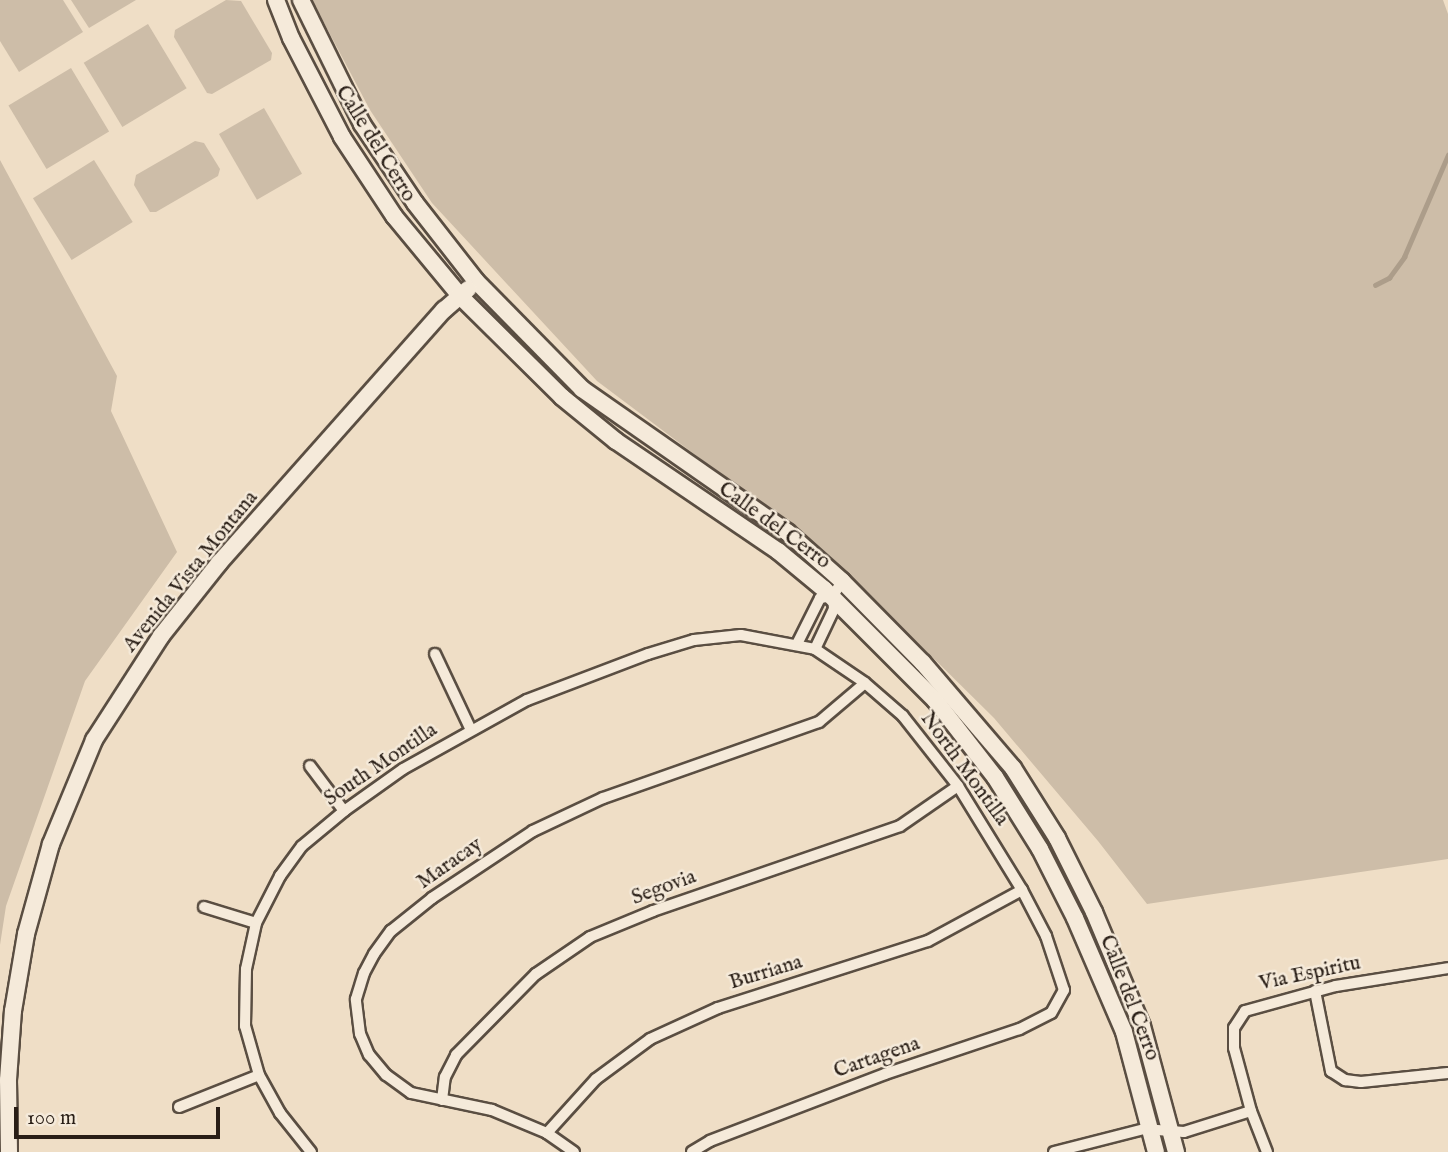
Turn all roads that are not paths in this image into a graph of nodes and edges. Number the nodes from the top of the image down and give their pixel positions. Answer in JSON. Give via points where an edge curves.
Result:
{"nodes":[{"id":1,"x":276,"y":0,"type":"edge"},
{"id":2,"x":301,"y":0,"type":"edge"},
{"id":3,"x":476,"y":281,"type":"junction"},
{"id":4,"x":461,"y":297,"type":"junction"},
{"id":5,"x":842,"y":581,"type":"junction"},
{"id":6,"x":833,"y":596,"type":"junction"},
{"id":7,"x":806,"y":647,"type":"junction"},
{"id":8,"x":435,"y":654,"type":"dead end"},
{"id":9,"x":866,"y":683,"type":"junction"},
{"id":10,"x":471,"y":730,"type":"junction"},
{"id":11,"x":310,"y":766,"type":"dead end"},
{"id":12,"x":958,"y":786,"type":"junction"},
{"id":13,"x":344,"y":811,"type":"junction"},
{"id":14,"x":1022,"y":890,"type":"junction"},
{"id":15,"x":204,"y":907,"type":"dead end"},
{"id":16,"x":256,"y":923,"type":"junction"},
{"id":17,"x":1448,"y":968,"type":"edge"},
{"id":18,"x":1064,"y":990,"type":"joint"},
{"id":19,"x":1315,"y":991,"type":"junction"},
{"id":20,"x":1448,"y":1073,"type":"edge"},
{"id":21,"x":259,"y":1075,"type":"junction"},
{"id":22,"x":442,"y":1100,"type":"junction"},
{"id":23,"x":179,"y":1107,"type":"dead end"},
{"id":24,"x":1251,"y":1111,"type":"junction"},
{"id":25,"x":1151,"y":1130,"type":"junction"},
{"id":26,"x":1171,"y":1131,"type":"junction"},
{"id":27,"x":547,"y":1133,"type":"junction"},
{"id":28,"x":9,"y":1152,"type":"edge"},
{"id":29,"x":311,"y":1152,"type":"edge"},
{"id":30,"x":574,"y":1152,"type":"edge"},
{"id":31,"x":692,"y":1152,"type":"edge"},
{"id":32,"x":1054,"y":1152,"type":"edge"},
{"id":33,"x":1156,"y":1152,"type":"edge"},
{"id":34,"x":1176,"y":1152,"type":"edge"},
{"id":35,"x":1267,"y":1152,"type":"edge"}],
"edges":[{"from":1,"to":4,"type":"main road","name":"Calle del Cerro","via":[[342,137],[394,216]]},
{"from":2,"to":3,"type":"main road","name":"Calle del Cerro","via":[[362,124],[415,203]]},
{"from":3,"to":4,"type":"main road","name":"Avenida Vista Montana"},
{"from":3,"to":5,"type":"main road","name":"Calle del Cerro","via":[[582,389],[787,532]]},
{"from":4,"to":6,"type":"main road","name":"Calle del Cerro","via":[[562,397],[616,442],[778,551]]},
{"from":4,"to":28,"type":"main road","name":"Avenida Vista Montana","via":[[444,310],[219,564],[161,636],[94,740],[51,844],[26,934],[13,1011]]},
{"from":5,"to":6,"type":"street"},
{"from":5,"to":26,"type":"main road","name":"Calle del Cerro","via":[[923,663],[1013,768],[1057,838],[1142,1026]]},
{"from":6,"to":7,"type":"street","via":[[834,609]]},
{"from":6,"to":7,"type":"street","via":[[820,598]]},
{"from":6,"to":25,"type":"main road","name":"Calle del Cerro","via":[[935,700],[995,777],[1040,849],[1124,1032]]},
{"from":7,"to":9,"type":"street","name":"North Montilla"},
{"from":7,"to":10,"type":"street","name":"South Montilla","via":[[741,635],[694,640],[527,700]]},
{"from":8,"to":10,"type":"street"},
{"from":9,"to":12,"type":"street","name":"North Montilla","via":[[903,716]]},
{"from":9,"to":22,"type":"street","name":"Maracay","via":[[819,722],[603,798],[533,831],[443,890],[391,931],[364,973],[356,999],[360,1034],[369,1055],[386,1075],[411,1093]]},
{"from":10,"to":13,"type":"street","name":"South Montilla","via":[[403,769]]},
{"from":11,"to":13,"type":"street"},
{"from":12,"to":14,"type":"street","name":"North Montilla"},
{"from":12,"to":22,"type":"street","name":"Segovia","via":[[900,826],[590,937],[536,974],[456,1055],[445,1077]]},
{"from":13,"to":16,"type":"street","name":"South Montilla","via":[[302,845]]},
{"from":14,"to":18,"type":"street","name":"North Montilla","via":[[1046,936]]},
{"from":14,"to":27,"type":"street","name":"Burriana","via":[[928,941],[719,1007],[650,1039],[596,1079]]},
{"from":15,"to":16,"type":"street"},
{"from":16,"to":21,"type":"street","name":"South Montilla","via":[[246,969],[245,1026]]},
{"from":17,"to":19,"type":"street","name":"Via Espiritu"},
{"from":18,"to":31,"type":"street","name":"Cartagena","via":[[1051,1013],[1019,1029],[885,1074]]},
{"from":19,"to":20,"type":"street","via":[[1331,1071],[1345,1080]]},
{"from":19,"to":24,"type":"street","name":"Via Espiritu","via":[[1247,1009],[1236,1022],[1234,1048]]},
{"from":21,"to":23,"type":"street"},
{"from":21,"to":29,"type":"street","name":"South Montilla","via":[[280,1113]]},
{"from":22,"to":27,"type":"street","name":"Maracay","via":[[492,1110]]},
{"from":24,"to":26,"type":"street","via":[[1184,1132]]},
{"from":24,"to":35,"type":"street","name":"Via Espiritu"},
{"from":25,"to":26,"type":"street"},
{"from":25,"to":32,"type":"street"},
{"from":25,"to":33,"type":"main road","name":"Calle del Cerro"},
{"from":26,"to":34,"type":"main road","name":"Calle del Cerro"},
{"from":27,"to":30,"type":"street","name":"Maracay"}]}
